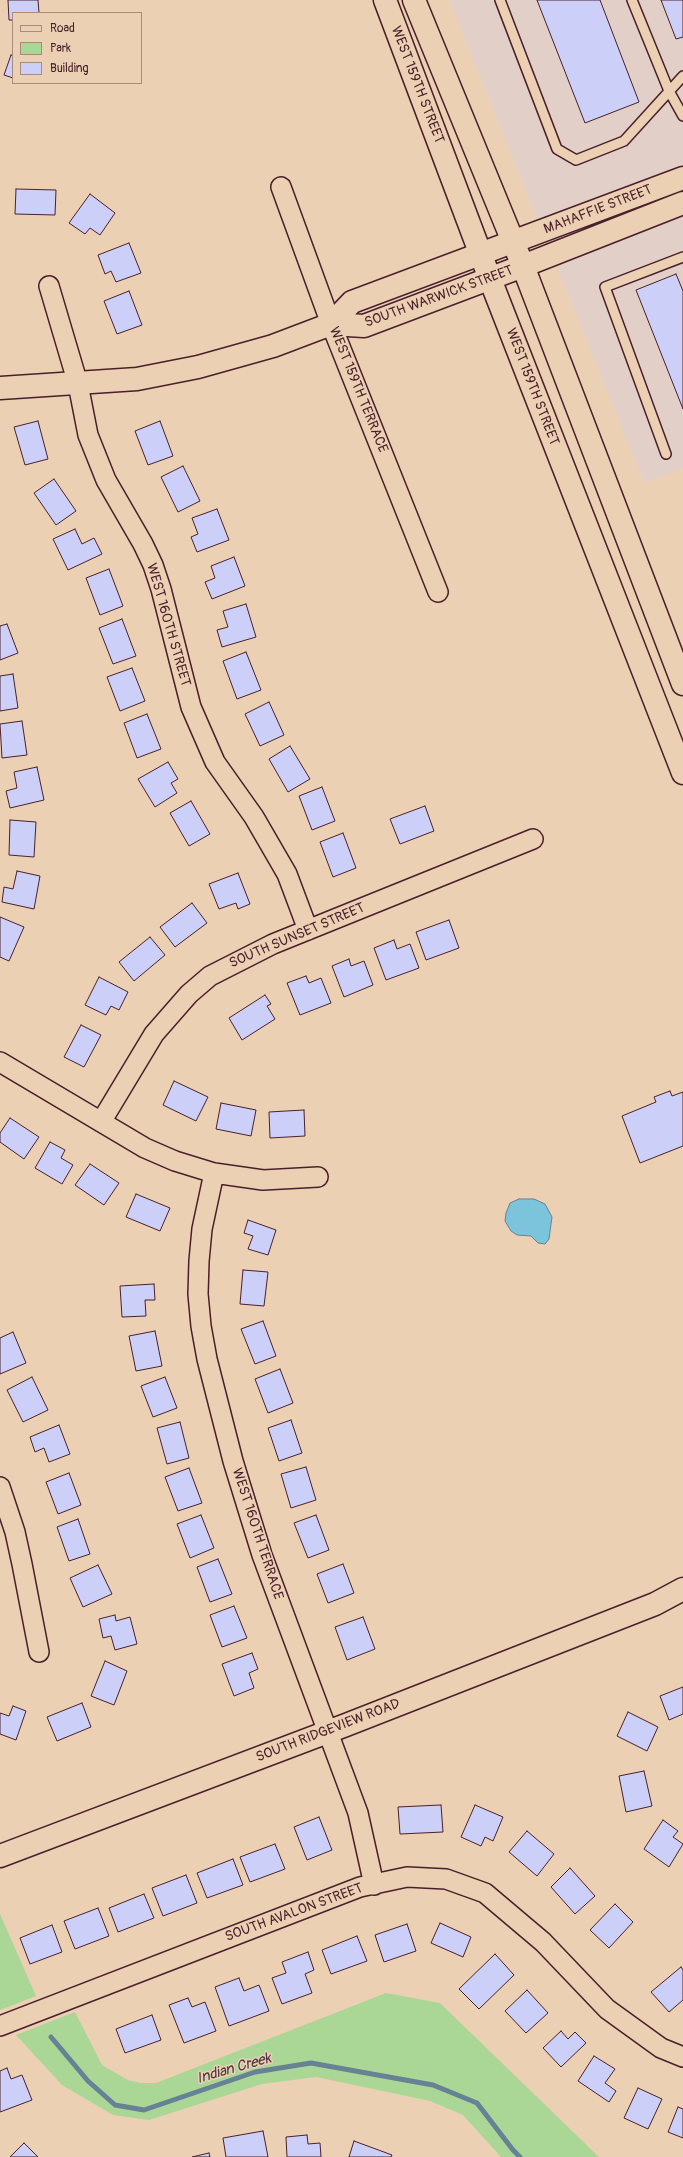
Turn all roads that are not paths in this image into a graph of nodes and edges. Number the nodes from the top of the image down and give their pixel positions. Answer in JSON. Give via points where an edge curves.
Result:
{"nodes":[{"id":1,"x":385,"y":0,"type":"edge"},
{"id":2,"x":414,"y":0,"type":"edge"},
{"id":3,"x":500,"y":0,"type":"edge"},
{"id":4,"x":632,"y":0,"type":"edge"},
{"id":5,"x":683,"y":76,"type":"edge"},
{"id":6,"x":669,"y":91,"type":"junction"},
{"id":7,"x":683,"y":116,"type":"edge"},
{"id":8,"x":683,"y":178,"type":"edge"},
{"id":9,"x":281,"y":187,"type":"dead end"},
{"id":10,"x":683,"y":203,"type":"edge"},
{"id":11,"x":514,"y":243,"type":"junction"},
{"id":12,"x":481,"y":255,"type":"junction"},
{"id":13,"x":683,"y":257,"type":"edge"},
{"id":14,"x":523,"y":266,"type":"junction"},
{"id":15,"x":490,"y":279,"type":"junction"},
{"id":16,"x":49,"y":286,"type":"dead end"},
{"id":17,"x":331,"y":324,"type":"junction"},
{"id":18,"x":78,"y":384,"type":"junction"},
{"id":19,"x":0,"y":388,"type":"edge"},
{"id":20,"x":666,"y":454,"type":"dead end"},
{"id":21,"x":438,"y":592,"type":"dead end"},
{"id":22,"x":683,"y":684,"type":"edge"},
{"id":23,"x":683,"y":774,"type":"edge"},
{"id":24,"x":533,"y":839,"type":"dead end"},
{"id":25,"x":308,"y":930,"type":"junction"},
{"id":26,"x":0,"y":1062,"type":"edge"},
{"id":27,"x":101,"y":1122,"type":"junction"},
{"id":28,"x":214,"y":1173,"type":"junction"},
{"id":29,"x":318,"y":1177,"type":"dead end"},
{"id":30,"x":0,"y":1487,"type":"edge"},
{"id":31,"x":683,"y":1589,"type":"edge"},
{"id":32,"x":683,"y":1597,"type":"edge"},
{"id":33,"x":656,"y":1604,"type":"junction"},
{"id":34,"x":39,"y":1652,"type":"dead end"},
{"id":35,"x":328,"y":1732,"type":"junction"},
{"id":36,"x":0,"y":1856,"type":"edge"},
{"id":37,"x":374,"y":1885,"type":"junction"},
{"id":38,"x":0,"y":2026,"type":"edge"},
{"id":39,"x":683,"y":2057,"type":"edge"}],
"edges":[{"from":1,"to":12,"type":"main road","name":"WEST 159TH STREET"},
{"from":2,"to":11,"type":"main road","name":"WEST 159TH STREET"},
{"from":3,"to":6,"type":"lane","via":[[557,149],[566,156],[576,160],[624,141]]},
{"from":4,"to":6,"type":"lane"},
{"from":5,"to":6,"type":"lane"},
{"from":6,"to":7,"type":"lane"},
{"from":8,"to":11,"type":"main road","name":"MAHAFFIE STREET"},
{"from":9,"to":17,"type":"street","name":"WEST 159TH TERRACE"},
{"from":10,"to":14,"type":"main road","name":"MAHAFFIE STREET"},
{"from":11,"to":12,"type":"main road","name":"SOUTH WARWICK STREET"},
{"from":11,"to":14,"type":"main road","name":"WEST 159TH STREET"},
{"from":12,"to":15,"type":"main road","name":"WEST 159TH STREET"},
{"from":12,"to":17,"type":"main road","name":"SOUTH WARWICK STREET","via":[[352,302]]},
{"from":13,"to":20,"type":"lane","via":[[605,287]]},
{"from":14,"to":15,"type":"main road","name":"SOUTH WARWICK STREET"},
{"from":14,"to":22,"type":"main road","name":"WEST 159TH STREET"},
{"from":15,"to":17,"type":"main road","name":"SOUTH WARWICK STREET","via":[[364,326]]},
{"from":15,"to":23,"type":"main road","name":"WEST 159TH STREET"},
{"from":16,"to":18,"type":"street","name":"WEST 160TH STREET"},
{"from":17,"to":18,"type":"main road","name":"SOUTH WARWICK STREET","via":[[273,346],[198,367],[137,379]]},
{"from":17,"to":21,"type":"street","name":"WEST 159TH TERRACE"},
{"from":18,"to":19,"type":"main road","name":"SOUTH WARWICK STREET"},
{"from":18,"to":25,"type":"street","name":"WEST 160TH STREET","via":[[88,435],[99,465],[153,565],[191,707],[204,740],[274,850],[287,874]]},
{"from":24,"to":25,"type":"street","name":"SOUTH SUNSET STREET"},
{"from":25,"to":27,"type":"street","name":"SOUTH SUNSET STREET","via":[[236,961],[210,976],[188,994],[154,1034]]},
{"from":26,"to":27,"type":"street"},
{"from":27,"to":28,"type":"street","via":[[175,1161]]},
{"from":28,"to":29,"type":"street","via":[[263,1180]]},
{"from":28,"to":35,"type":"street","name":"WEST 160TH TERRACE","via":[[198,1261],[198,1294],[206,1352],[233,1461],[262,1555]]},
{"from":30,"to":34,"type":"street","via":[[19,1551]]},
{"from":31,"to":33,"type":"main road","name":"SOUTH RIDGEVIEW ROAD"},
{"from":32,"to":33,"type":"main road","name":"SOUTH RIDGEVIEW ROAD"},
{"from":33,"to":35,"type":"main road","name":"SOUTH RIDGEVIEW ROAD"},
{"from":35,"to":36,"type":"main road","name":"SOUTH RIDGEVIEW ROAD"},
{"from":35,"to":37,"type":"street","name":"WEST 160TH TERRACE","via":[[358,1813]]},
{"from":37,"to":38,"type":"street","name":"SOUTH AVALON STREET","via":[[360,1887]]},
{"from":37,"to":39,"type":"street","name":"SOUTH AVALON STREET","via":[[407,1877],[446,1878],[485,1893],[543,1942],[607,2009],[660,2048]]}]}
